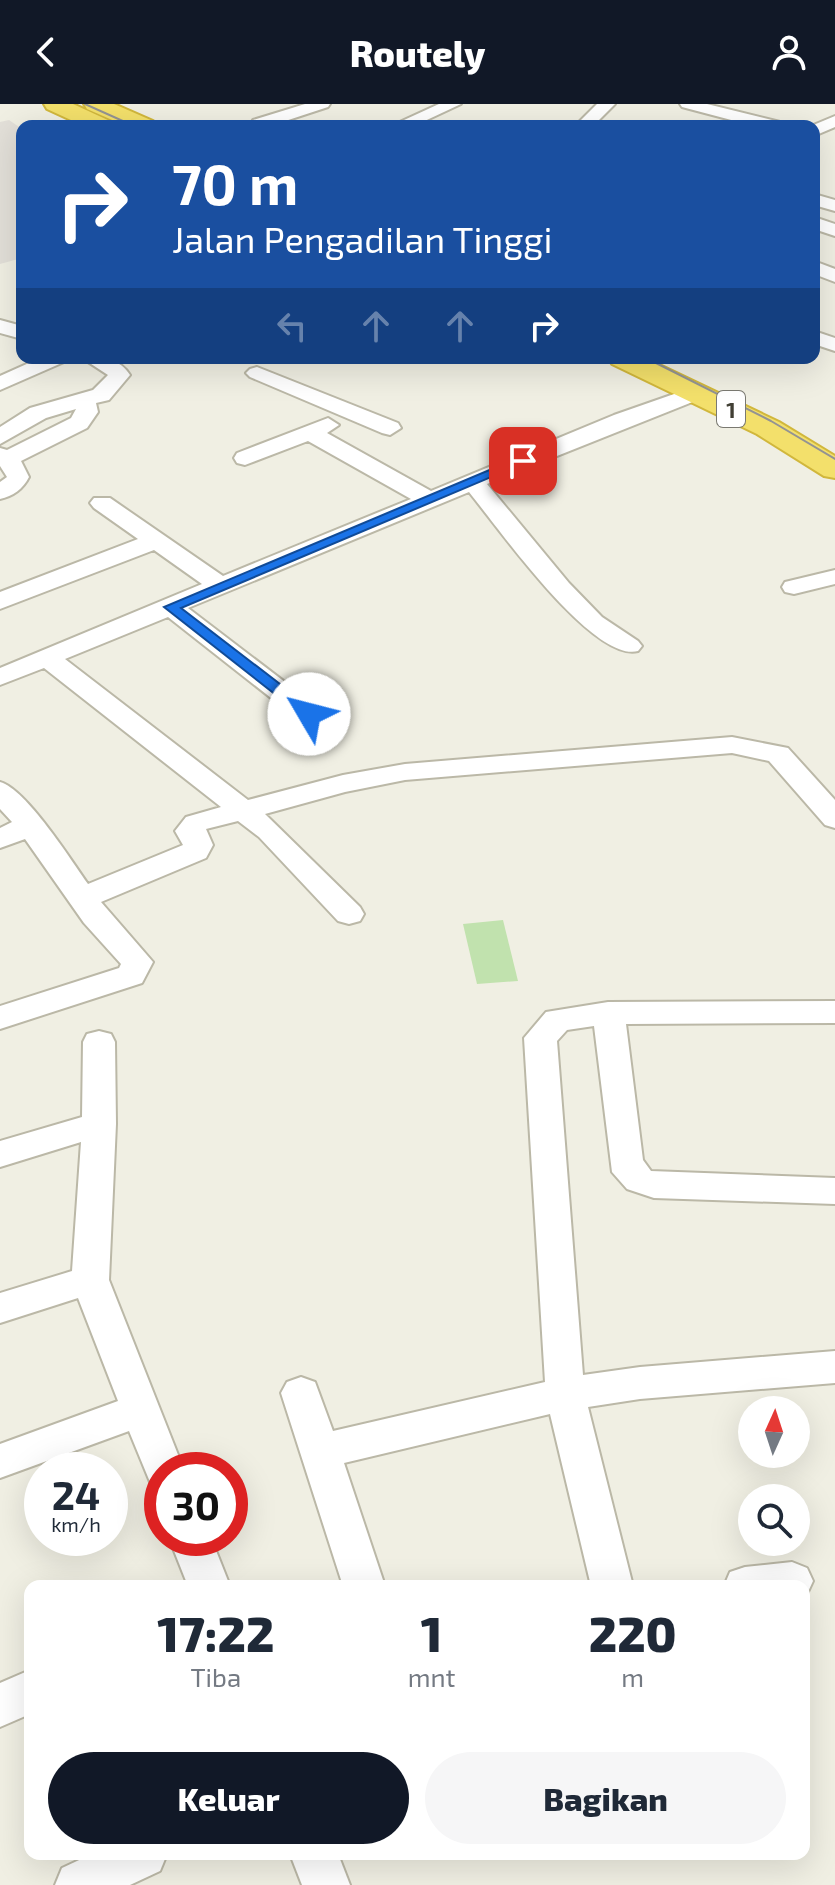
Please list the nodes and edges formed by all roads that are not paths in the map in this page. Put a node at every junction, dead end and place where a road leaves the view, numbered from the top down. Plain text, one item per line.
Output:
1 (55, 104) edge
2 (71, 104) edge
3 (95, 104) edge
4 (113, 104) edge
5 (322, 104) edge
6 (453, 104) edge
7 (688, 104) edge
8 (258, 116) edge
9 (281, 117) junction
10 (89, 120) edge
11 (101, 120) edge
12 (133, 120) edge
13 (147, 120) edge
14 (289, 120) edge
15 (414, 120) edge
16 (751, 120) edge
17 (44, 364) edge
18 (104, 364) edge
19 (635, 364) edge
20 (685, 364) edge
21 (257, 373) dead end
22 (0, 384) edge
23 (697, 392) junction
24 (355, 412) junction
25 (390, 428) dead end
26 (310, 433) junction
27 (835, 441) edge
28 (2, 450) edge
29 (245, 458) dead end
30 (835, 469) edge
31 (473, 482) junction
32 (0, 492) edge
33 (431, 500) junction
34 (102, 503) dead end
35 (155, 541) junction
36 (835, 577) edge
37 (221, 586) junction
38 (794, 587) dead end
39 (0, 601) edge
40 (171, 607) junction
41 (629, 646) dead end
42 (47, 658) junction
43 (0, 677) edge
44 (309, 714) dead end
45 (0, 791) edge
46 (239, 810) junction
47 (835, 819) edge
48 (30, 825) junction
49 (0, 839) edge
50 (82, 898) junction
51 (349, 914) dead end
52 (835, 1012) edge
53 (608, 1013) junction
54 (0, 1018) edge
55 (99, 1042) dead end
56 (99, 1124) junction
57 (0, 1154) edge
58 (835, 1191) edge
59 (90, 1280) junction
60 (0, 1308) edge
61 (835, 1367) edge
62 (301, 1393) dead end
63 (565, 1394) junction
64 (140, 1410) junction
65 (321, 1451) junction
66 (157, 1452) edge
67 (0, 1461) edge
68 (197, 1556) edge
69 (207, 1580) edge
70 (362, 1580) edge
71 (611, 1580) edge
72 (24, 1694) edge
73 (0, 1706) edge
74 (131, 1860) edge
75 (316, 1860) edge
76 (79, 1885) edge
77 (326, 1885) edge

1 - 10 highway
2 - 11 highway
3 - 12 highway
4 - 13 highway
5 - 9 street
6 - 15 street
7 - 16 street
8 - 9 street
9 - 14 street
17 - 22 street
18 - 28 street
19 - 23 highway, 1
20 - 27 highway, 1
21 - 24 street
23 - 30 highway, 1
23 - 31 street
24 - 25 street
24 - 26 street
26 - 29 street
26 - 33 street
28 - 32 street
31 - 33 street
31 - 41 street
33 - 37 street
34 - 35 street
35 - 37 street
35 - 39 street
36 - 38 street
37 - 40 street
40 - 42 street
40 - 44 street
42 - 43 street
42 - 46 street
45 - 48 street
46 - 47 street
46 - 50 street
46 - 51 street
48 - 49 street
48 - 50 street
50 - 54 street
52 - 53 street
53 - 58 street
53 - 63 street
55 - 56 street
56 - 57 street
56 - 59 street
59 - 60 street
59 - 64 street
61 - 63 street
62 - 65 street
63 - 65 street
63 - 71 street
64 - 66 street
64 - 67 street
65 - 70 street
68 - 69 street
72 - 73 street
74 - 76 street
75 - 77 street

